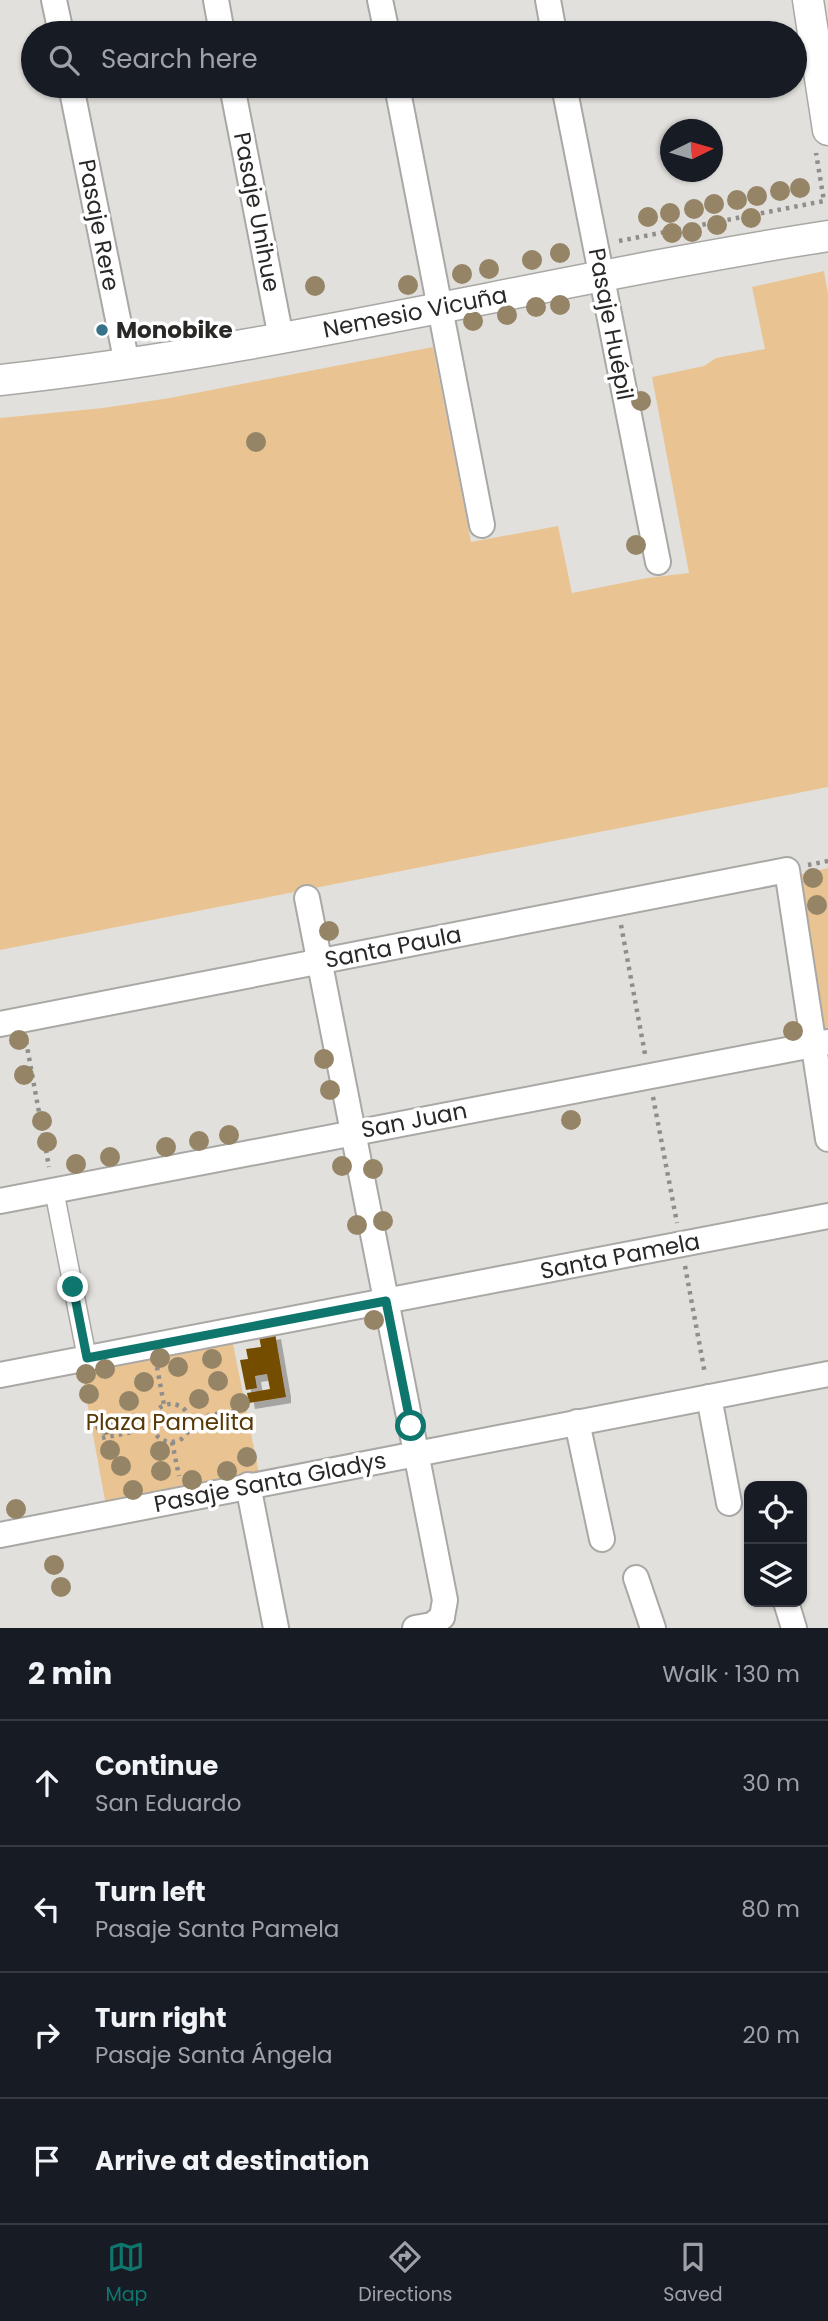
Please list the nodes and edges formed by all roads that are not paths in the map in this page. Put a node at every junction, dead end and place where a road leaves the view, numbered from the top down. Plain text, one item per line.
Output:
1 (54, 0) edge
2 (216, 0) edge
3 (380, 0) edge
4 (548, 0) edge
5 (808, 0) edge
6 (58, 21) edge
7 (220, 21) edge
8 (384, 21) edge
9 (552, 21) edge
10 (73, 98) edge
11 (234, 98) edge
12 (399, 98) edge
13 (566, 98) edge
14 (822, 139) edge
15 (828, 236) edge
16 (602, 276) junction
17 (440, 308) junction
18 (281, 338) junction
19 (127, 365) junction
20 (0, 380) edge
21 (482, 526) dead end
22 (658, 562) dead end
23 (307, 898) dead end
24 (320, 962) junction
25 (11, 1022) edge
26 (821, 1043) edge
27 (353, 1132) junction
28 (828, 1139) edge
29 (54, 1190) junction
30 (0, 1201) edge
31 (828, 1216) edge
32 (386, 1301) junction
33 (87, 1358) junction
34 (828, 1374) edge
35 (0, 1375) edge
36 (709, 1397) junction
37 (578, 1422) junction
38 (416, 1453) junction
39 (248, 1485) junction
40 (729, 1503) dead end
41 (0, 1535) edge
42 (602, 1539) dead end
43 (636, 1578) dead end
44 (788, 1607) edge
45 (446, 1622) edge
46 (276, 1628) edge
47 (415, 1628) edge
48 (653, 1628) edge
49 (794, 1628) edge

1 - 6 street
2 - 7 street
3 - 8 street
4 - 9 street
5 - 14 street
10 - 19 street, Pasaje Rere
11 - 18 street, Pasaje Unihue
12 - 17 street
13 - 16 street, Pasaje Huépil
15 - 16 street, Nemesio Vicuña
16 - 17 street, Nemesio Vicuña
16 - 22 street, Pasaje Huépil
17 - 18 street, Nemesio Vicuña
17 - 21 street
18 - 19 street, Nemesio Vicuña
19 - 20 street, Nemesio Vicuña
23 - 24 street
24 - 25 street, Santa Paula
24 - 26 street, Santa Paula
24 - 27 street
26 - 27 street, San Juan
26 - 28 street
27 - 29 street, San Juan
27 - 32 street
29 - 30 street, San Juan
29 - 33 street
31 - 32 street, Santa Pamela
32 - 33 street, Santa Pamela
32 - 38 street
33 - 35 street, Santa Pamela
34 - 36 street, Pasaje Santa Gladys
36 - 37 street, Pasaje Santa Gladys
36 - 40 street
37 - 38 street, Pasaje Santa Gladys
37 - 42 street
38 - 39 street, Pasaje Santa Gladys
38 - 45 street
39 - 41 street, Pasaje Santa Gladys
39 - 46 street
43 - 48 street
44 - 49 street
45 - 47 street

